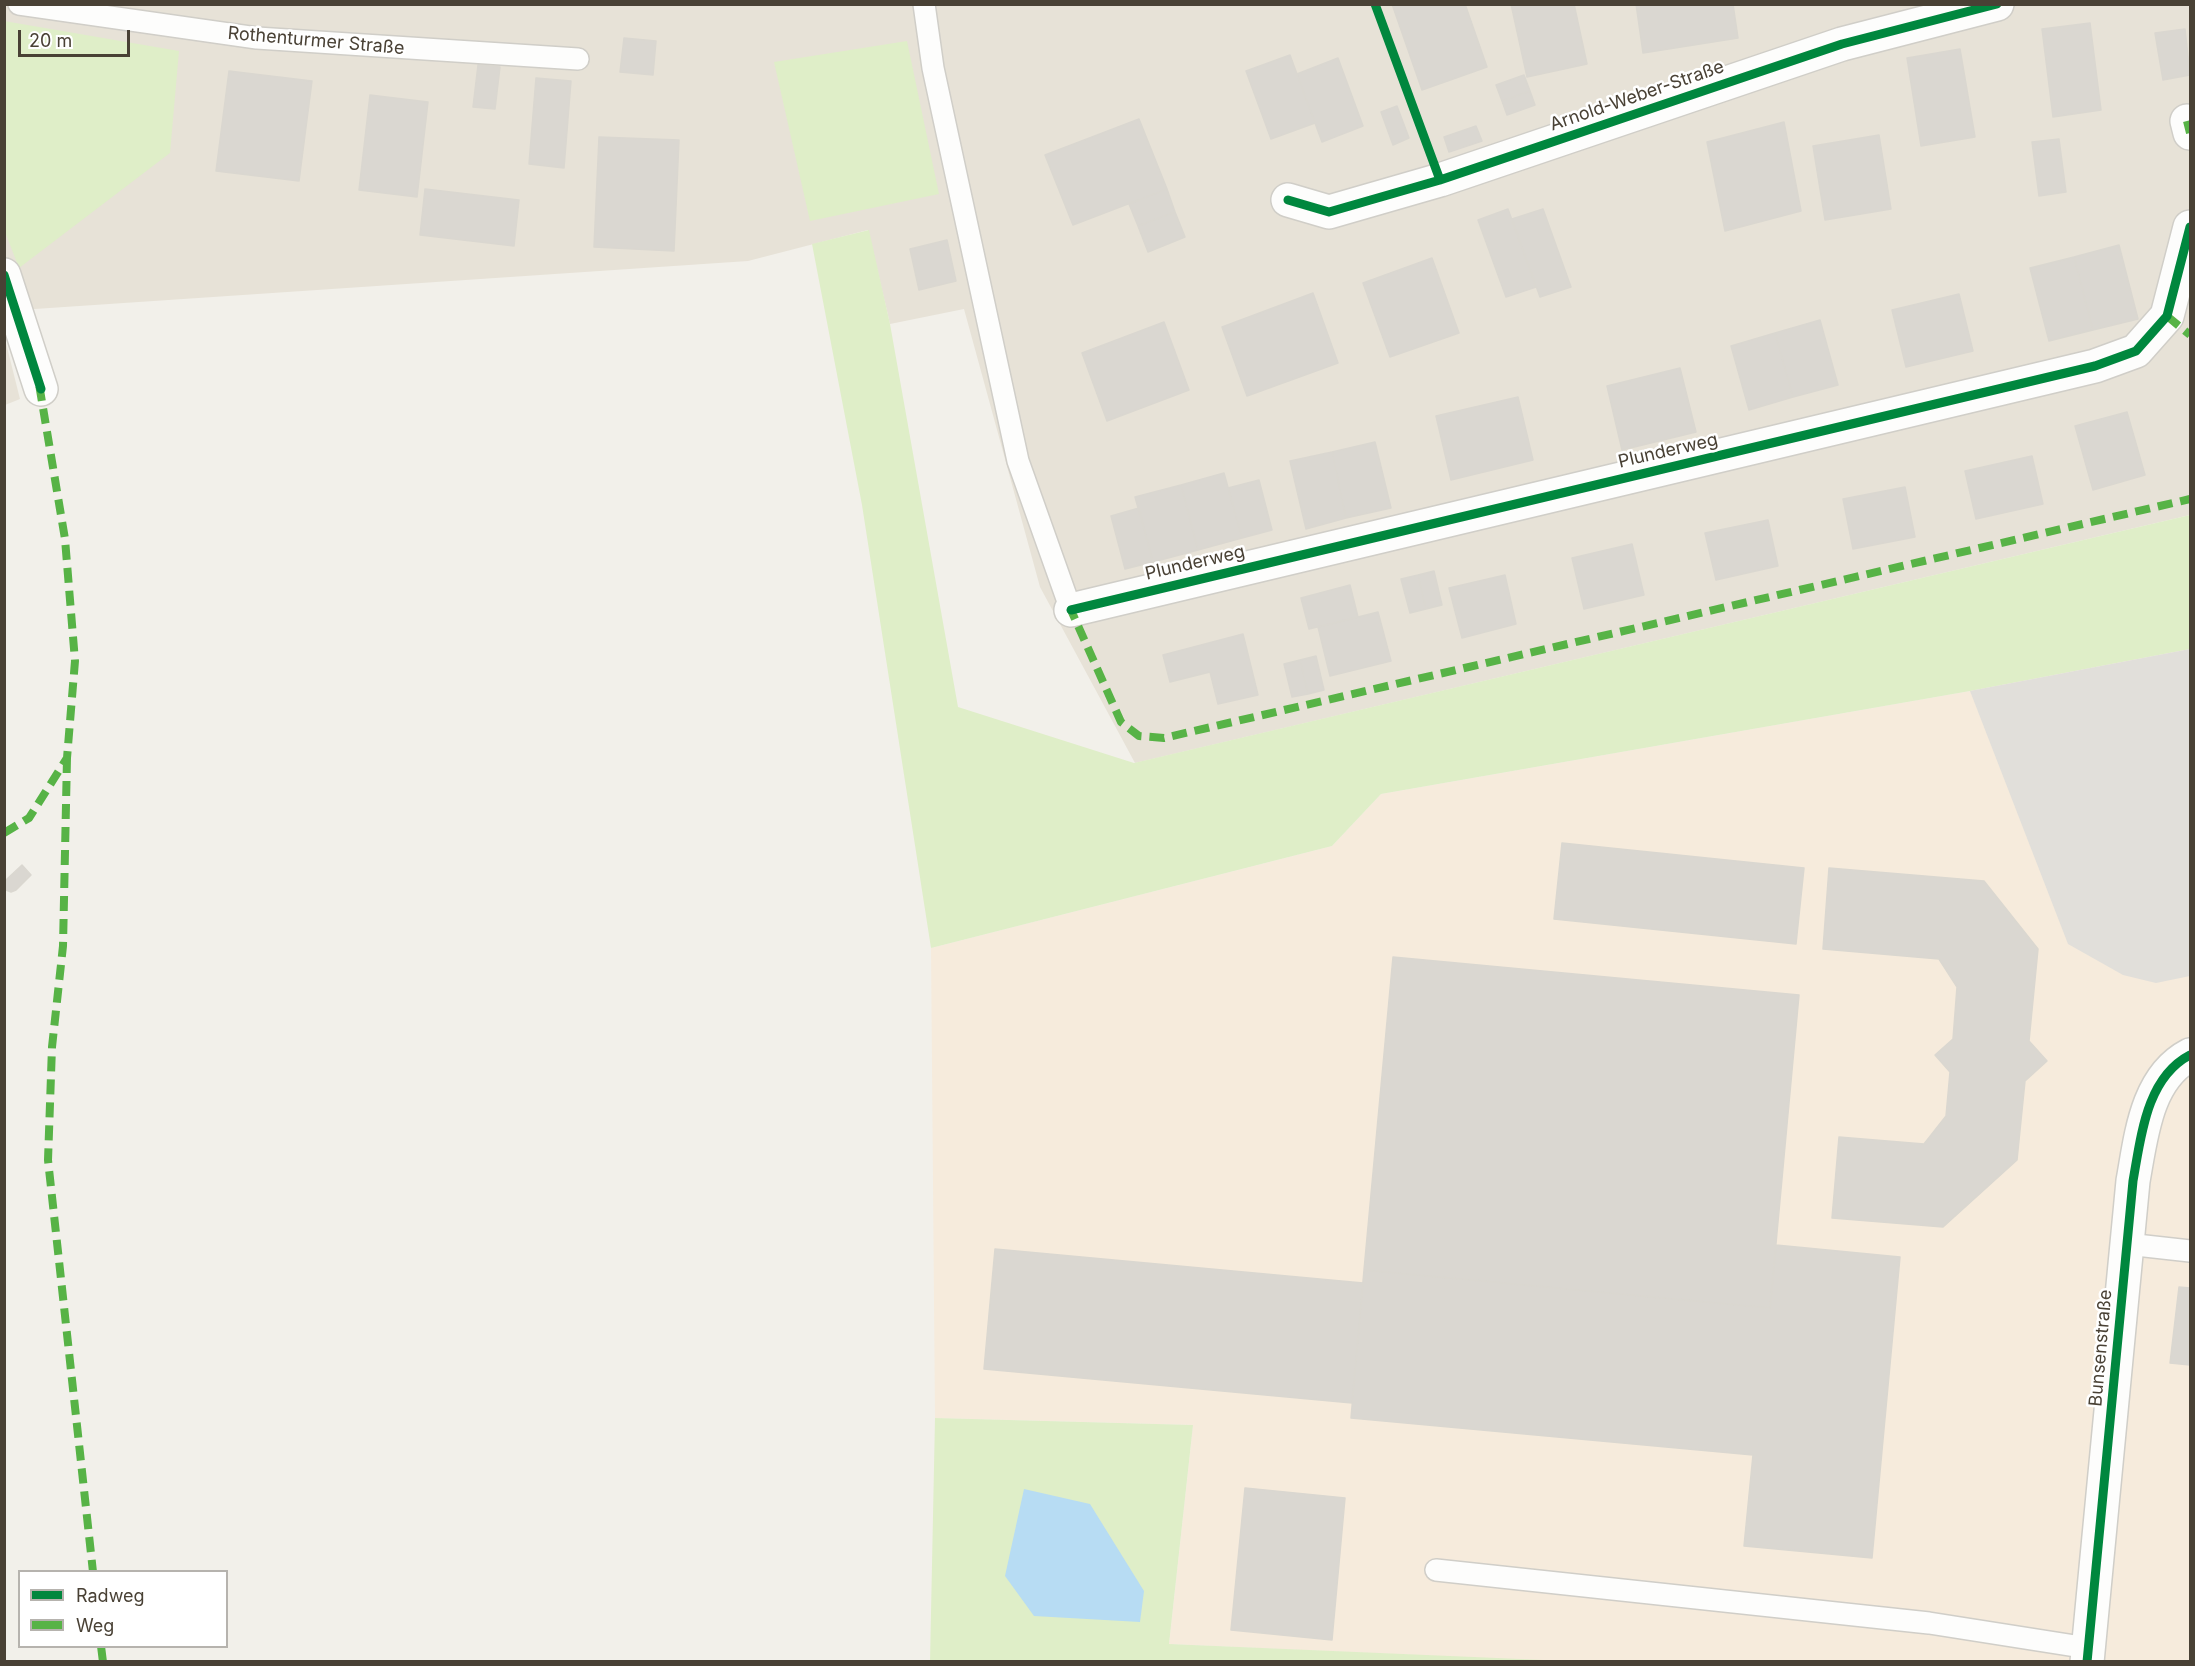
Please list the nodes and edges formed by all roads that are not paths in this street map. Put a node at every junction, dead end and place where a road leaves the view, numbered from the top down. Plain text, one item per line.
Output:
1 (19, 4) edge
2 (924, 4) edge
3 (1997, 4) edge
4 (578, 59) dead end
5 (1288, 200) dead end
6 (2190, 227) edge
7 (4, 275) edge
8 (41, 389) dead end
9 (1071, 610) joint
10 (2190, 1055) edge
11 (2127, 1244) junction
12 (2190, 1251) edge
13 (1436, 1570) dead end
14 (2088, 1655) edge

1 - 4 lane, Rothenturmer Straße
2 - 9 lane
3 - 5 street, Arnold-Weber-Straße
6 - 9 street, Plunderweg
7 - 8 street
10 - 11 street, Bunsenstraße
11 - 12 lane
11 - 14 street, Bunsenstraße
13 - 14 lane

